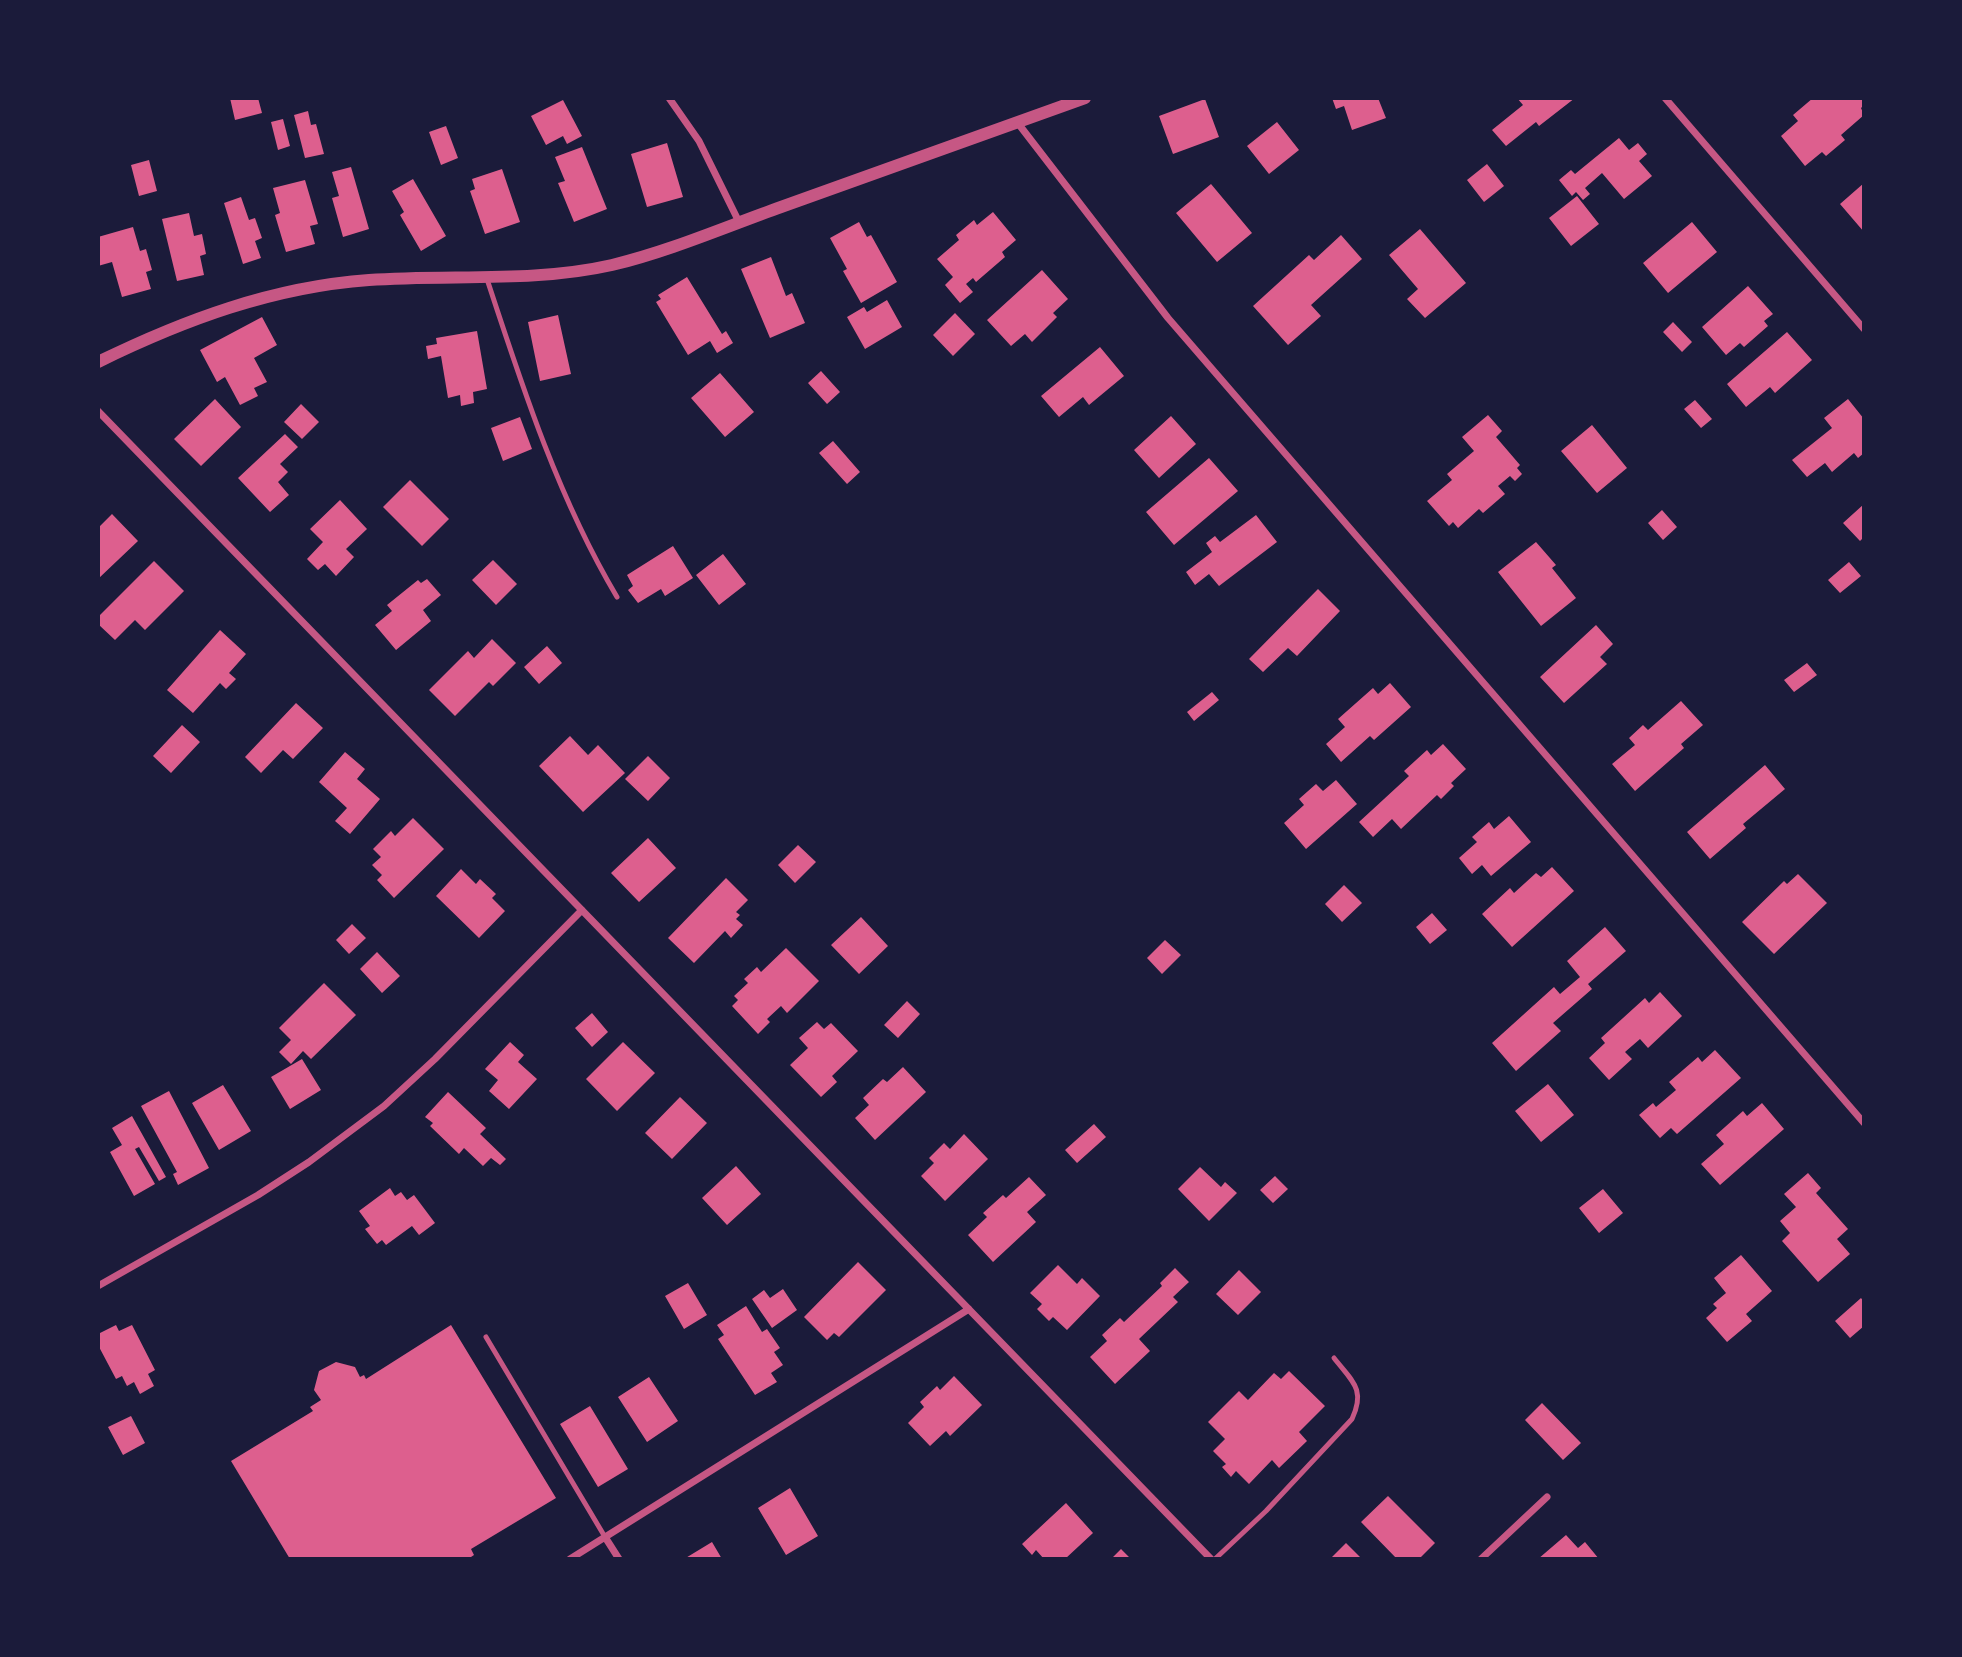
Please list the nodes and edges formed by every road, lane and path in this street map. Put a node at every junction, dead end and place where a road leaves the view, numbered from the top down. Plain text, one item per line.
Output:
1 (670, 98) edge
2 (1085, 98) edge
3 (1665, 98) edge
4 (1017, 122) junction
5 (739, 222) junction
6 (486, 276) junction
7 (1864, 329) edge
8 (98, 362) edge
9 (98, 411) edge
10 (617, 597) dead end
11 (582, 910) junction
12 (1864, 1123) edge
13 (98, 1286) edge
14 (969, 1309) junction
15 (486, 1337) dead end
16 (1334, 1358) dead end
17 (1547, 1497) dead end
18 (605, 1537) junction
19 (570, 1559) edge
20 (618, 1559) edge
21 (1213, 1559) edge
22 (1481, 1559) edge

1 - 5 street
2 - 4 street
3 - 7 street
4 - 5 street
4 - 12 street
5 - 6 street
6 - 8 street
6 - 10 lane
9 - 11 street
11 - 13 street
11 - 14 street
14 - 18 street
14 - 21 street
15 - 18 lane
16 - 21 lane
17 - 22 street
18 - 19 street
18 - 20 street

